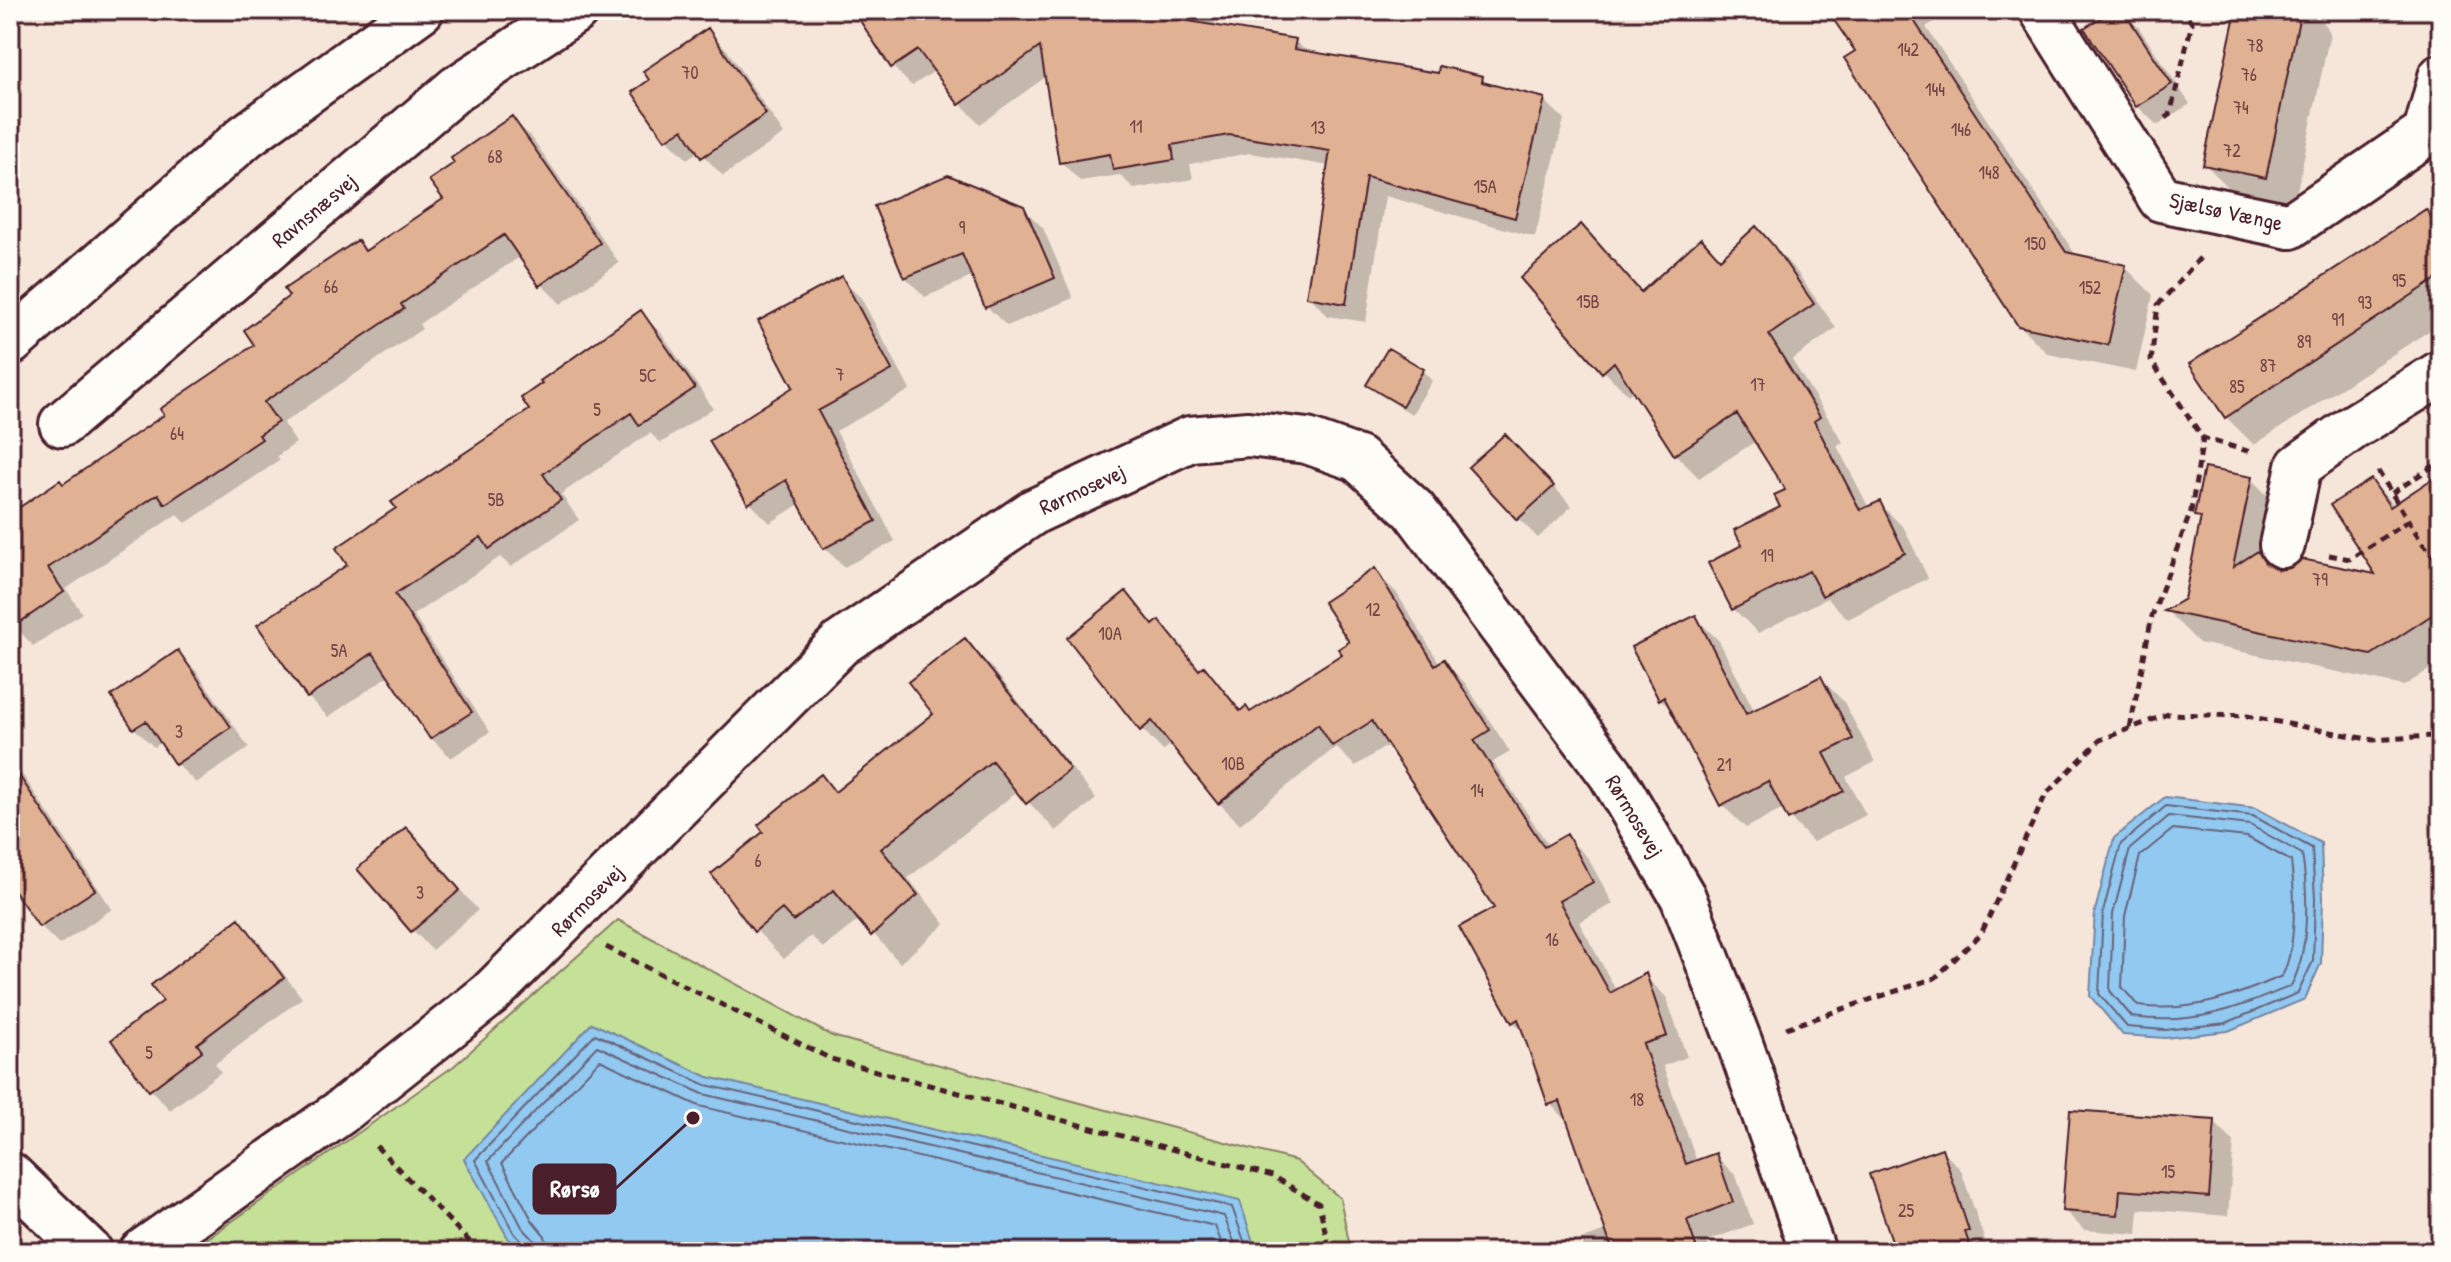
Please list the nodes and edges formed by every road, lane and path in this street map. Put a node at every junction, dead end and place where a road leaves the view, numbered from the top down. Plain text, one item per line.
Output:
1 (421, 10) edge
2 (576, 10) edge
3 (2042, 10) edge
4 (2183, 10) edge
5 (2441, 77) edge
6 (2131, 152) junction
7 (2238, 215) junction
8 (10, 343) edge
9 (2441, 373) edge
10 (62, 424) dead end
11 (2352, 428) junction
12 (2203, 438) junction
13 (2441, 461) edge
14 (2299, 466) junction
15 (2392, 493) junction
16 (2408, 521) junction
17 (2282, 545) joint
18 (2441, 566) edge
19 (2130, 728) junction
20 (2441, 731) edge
21 (562, 925) junction
22 (1740, 1044) junction
23 (341, 1112) junction
24 (10, 1175) edge
25 (90, 1252) edge
26 (142, 1252) edge
27 (480, 1252) edge
28 (1330, 1252) edge
29 (1813, 1252) edge

1 - 8 street
2 - 10 street, Ravnsnæsvej
3 - 6 street, Sjælsø Vænge
4 - 6 path
5 - 7 street, Sjælsø Vænge
6 - 7 street, Sjælsø Vænge
7 - 12 path
9 - 11 street
11 - 14 street
11 - 15 path
12 - 14 path
12 - 19 path
13 - 15 path
14 - 17 street
15 - 16 path
16 - 17 path
16 - 18 path
19 - 20 path
19 - 22 path
21 - 22 street, Rørmosevej
21 - 23 street, Rørmosevej
21 - 28 path
22 - 29 street, Rørmosevej
23 - 26 street, Rørmosevej
23 - 27 path
24 - 25 street

